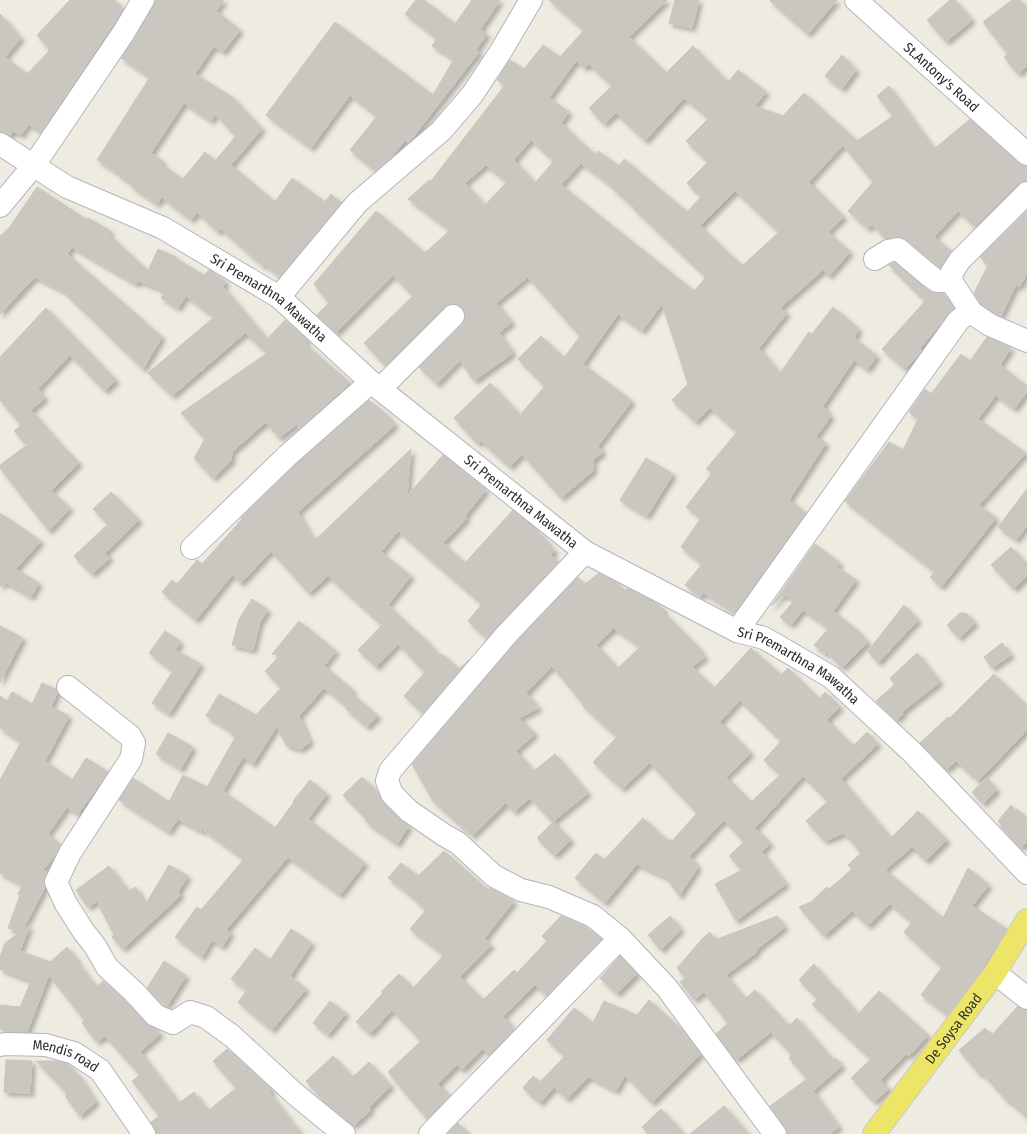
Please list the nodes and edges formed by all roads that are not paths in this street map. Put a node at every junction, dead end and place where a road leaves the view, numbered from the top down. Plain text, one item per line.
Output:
1 (143, 0) edge
2 (531, 0) edge
3 (856, 0) edge
4 (0, 144) edge
5 (1027, 154) edge
6 (34, 166) junction
7 (1027, 193) edge
8 (0, 206) edge
9 (875, 259) dead end
10 (951, 281) junction
11 (278, 297) junction
12 (972, 313) junction
13 (453, 316) dead end
14 (1027, 341) edge
15 (375, 385) junction
16 (192, 548) dead end
17 (585, 552) junction
18 (737, 631) junction
19 (68, 687) dead end
20 (1027, 873) edge
21 (1027, 920) edge
22 (620, 938) junction
23 (995, 973) junction
24 (1027, 998) edge
25 (0, 1045) edge
26 (144, 1134) edge
27 (344, 1134) edge
28 (430, 1134) edge
29 (775, 1134) edge
30 (874, 1134) edge

1 - 6 street
2 - 11 street
3 - 5 street, St.Antony's Road
4 - 6 street, Sri Premarthna Mawatha
6 - 8 street
6 - 11 street, Sri Premarthna Mawatha
7 - 10 street
9 - 10 street
10 - 12 street
11 - 15 street, Sri Premarthna Mawatha
12 - 14 street
12 - 18 street
13 - 15 street
15 - 16 street
15 - 17 street, Sri Premarthna Mawatha
17 - 18 street, Sri Premarthna Mawatha
17 - 22 street
18 - 20 street, Sri Premarthna Mawatha
19 - 27 street
21 - 23 main road, De Soysa Road
22 - 28 street
22 - 29 street
23 - 24 street
23 - 30 main road, De Soysa Road
25 - 26 street, Mendis road

